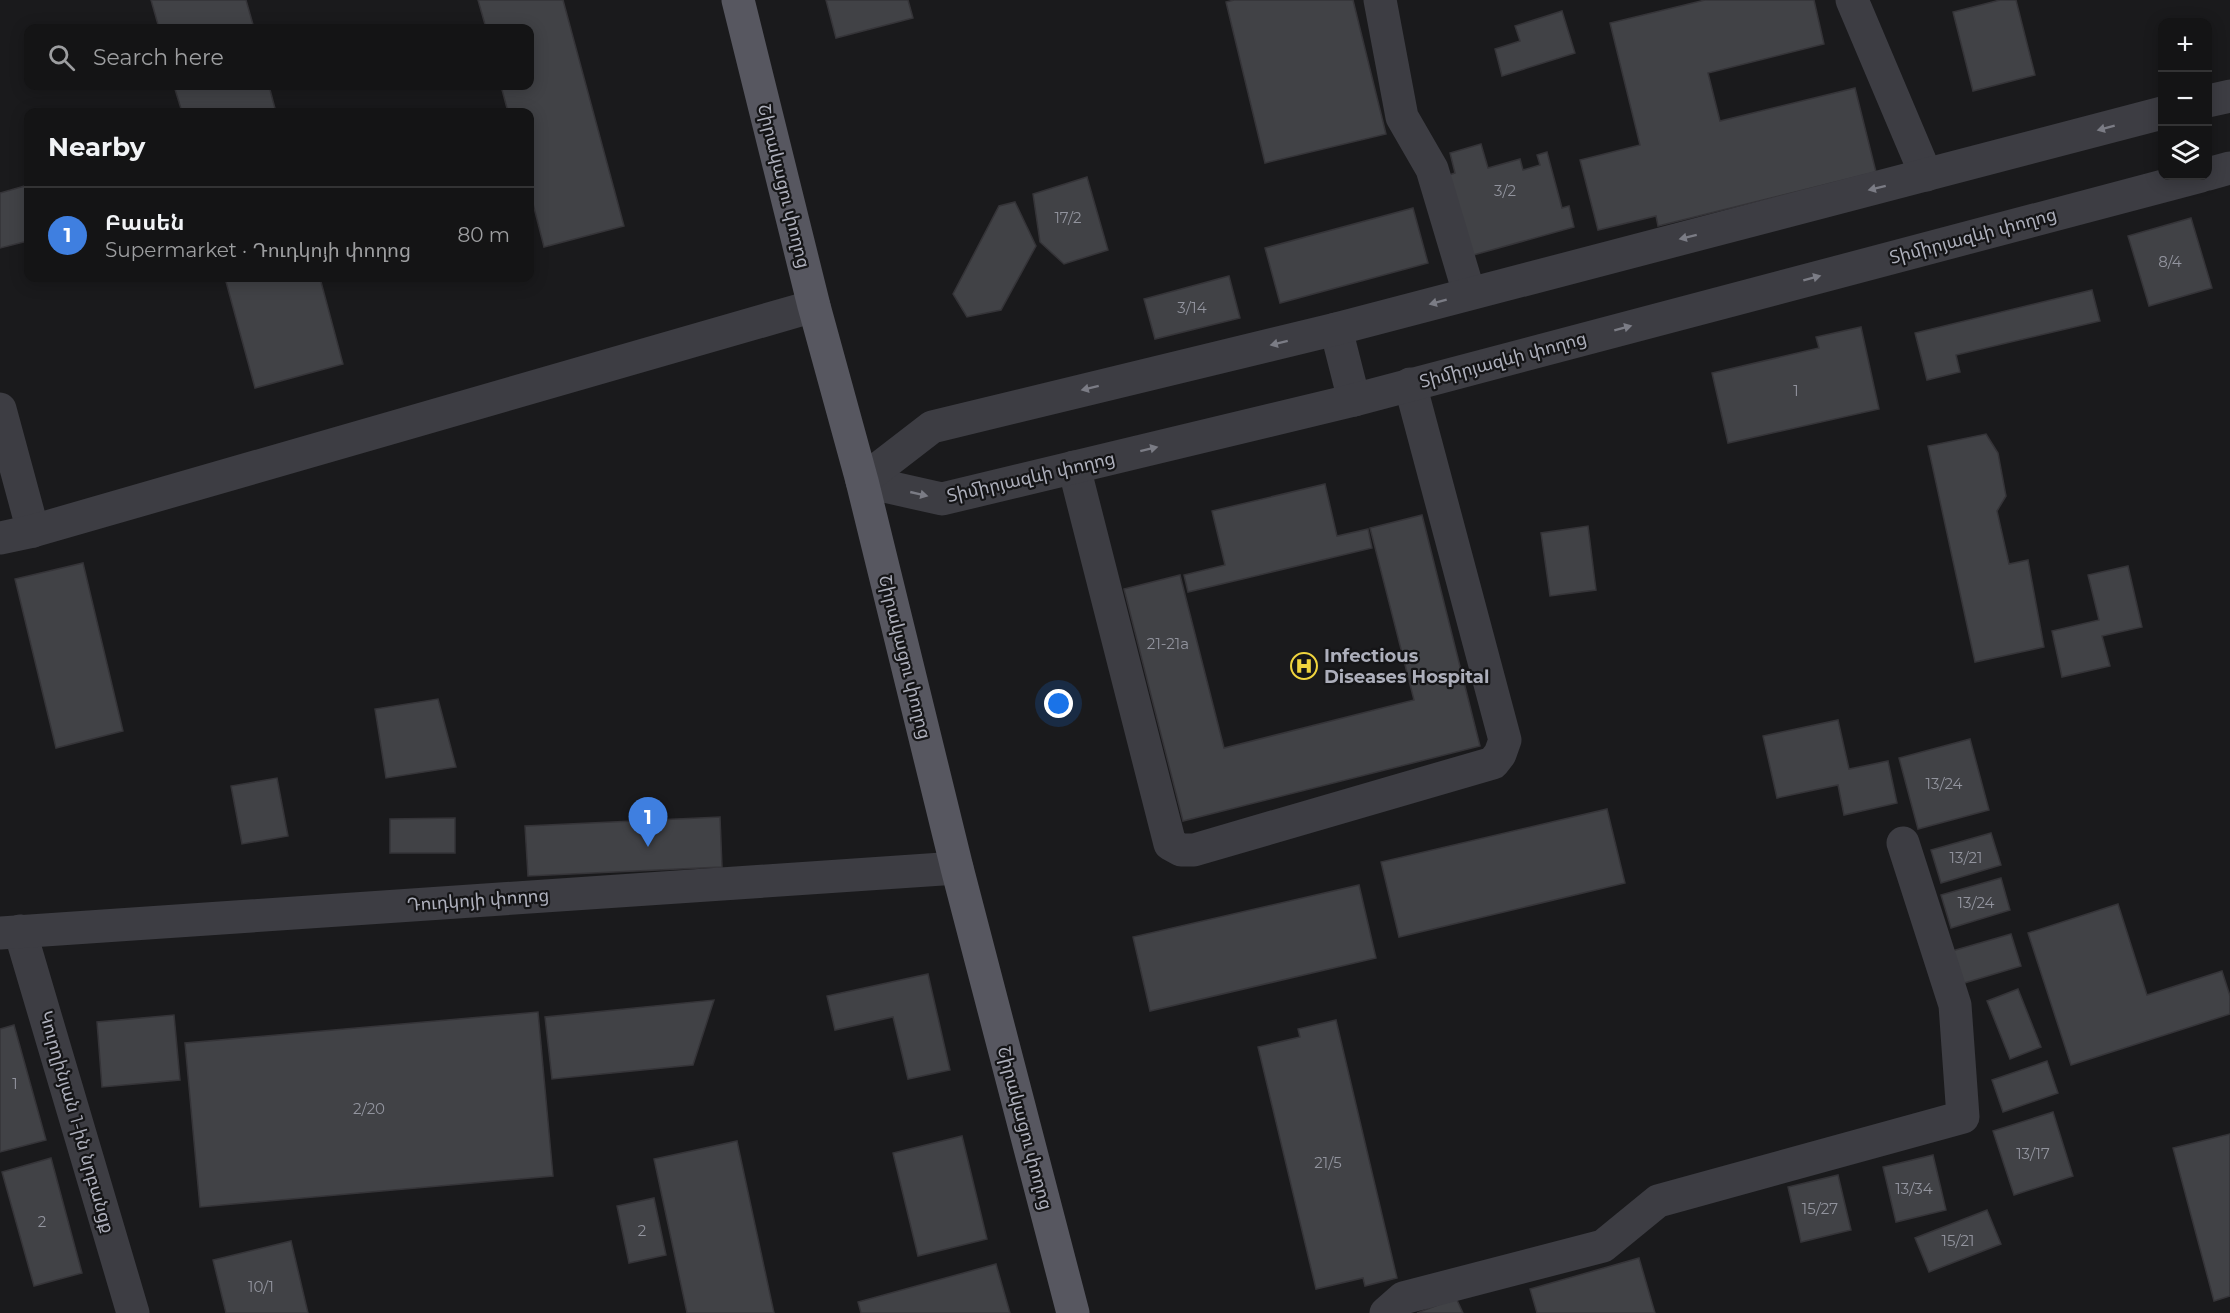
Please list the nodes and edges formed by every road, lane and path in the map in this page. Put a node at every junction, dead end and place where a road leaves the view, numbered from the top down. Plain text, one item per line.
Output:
1 (738, 0) edge
2 (1380, 0) edge
3 (1852, 0) edge
4 (2230, 96) edge
5 (2212, 100) edge
6 (2158, 114) edge
7 (2230, 168) edge
8 (2212, 173) edge
9 (1926, 175) junction
10 (2186, 180) edge
11 (1469, 293) junction
12 (814, 306) junction
13 (1336, 329) junction
14 (1410, 384) junction
15 (1354, 400) junction
16 (0, 409) edge
17 (1074, 467) junction
18 (862, 481) junction
19 (33, 531) junction
20 (0, 538) edge
21 (1903, 843) dead end
22 (957, 868) junction
23 (10, 932) edge
24 (133, 1313) edge
25 (1073, 1313) edge
26 (1386, 1313) edge

1 - 12 main road, Շիրակացու փողոց
2 - 11 street
3 - 9 street
4 - 5 street
6 -> 9 street
7 - 8 street
9 -> 11 street
14 -> 10 street, Տիմիրյազևի փողոց
11 -> 13 street
12 - 18 main road, Շիրակացու փողոց
12 - 19 street
13 - 15 street
13 -> 18 street
14 - 15 street, Տիմիրյազևի փողոց
14 - 17 street
17 -> 15 street, Տիմիրյազևի փողոց
16 - 19 street
18 -> 17 street, Տիմիրյազևի փողոց
18 - 22 main road, Շիրակացու փողոց
19 - 20 street
21 - 26 street
22 - 23 street, Դուդկոյի փողոց
22 - 25 main road, Շիրակացու փողոց
23 - 24 street, Կուրղինյան 1-ին նրբանցք

